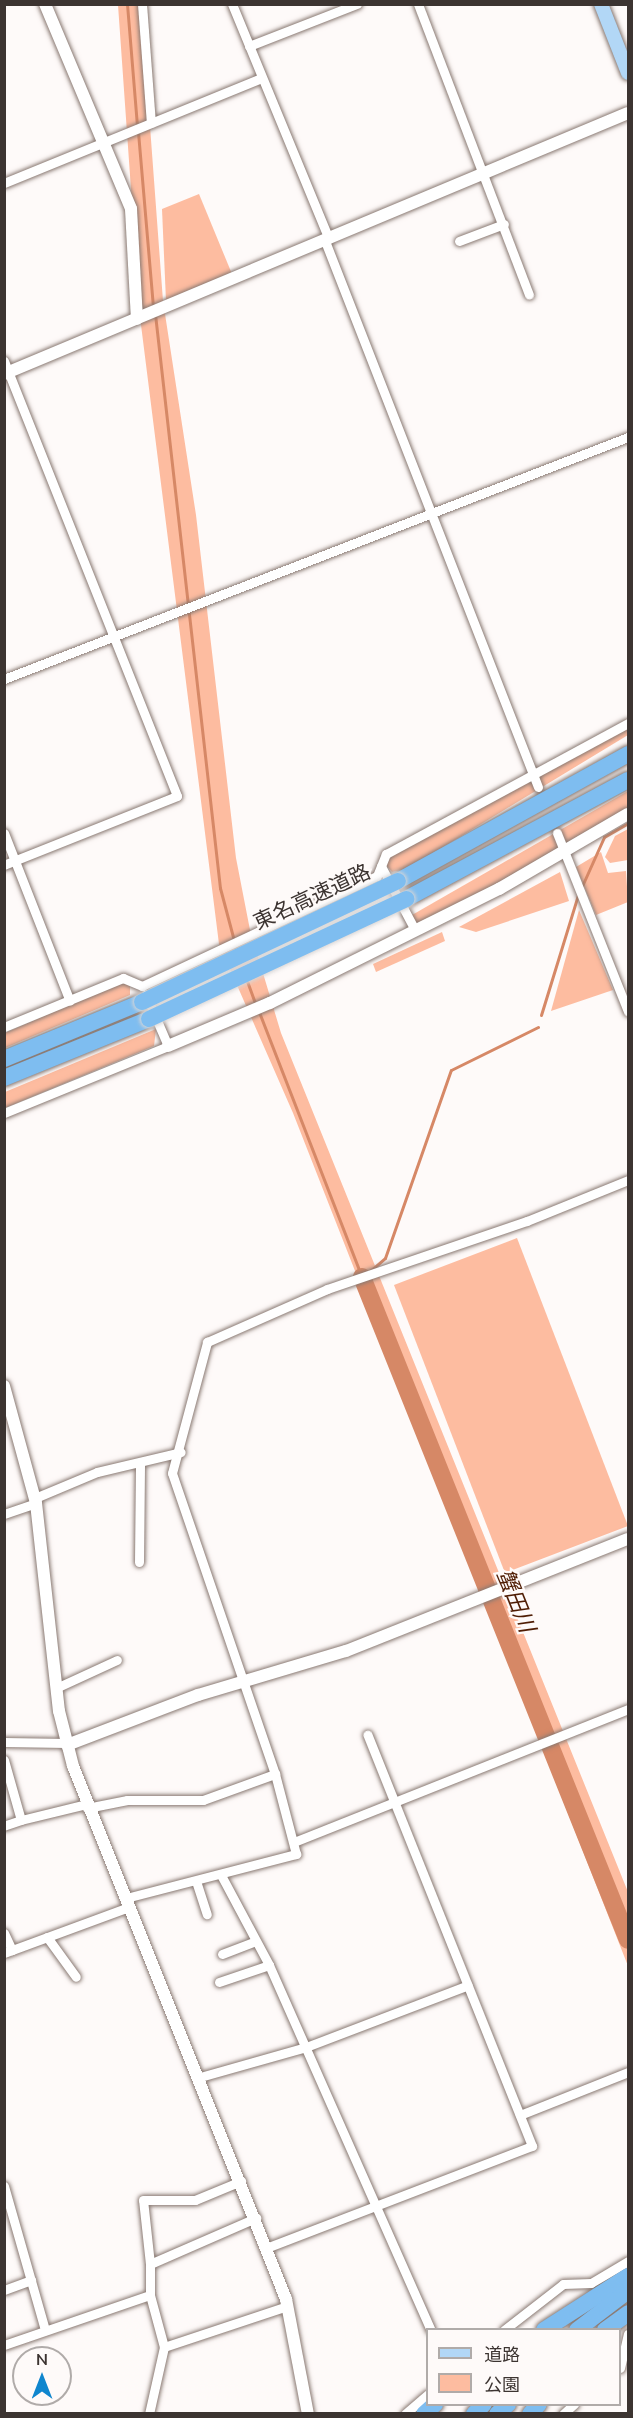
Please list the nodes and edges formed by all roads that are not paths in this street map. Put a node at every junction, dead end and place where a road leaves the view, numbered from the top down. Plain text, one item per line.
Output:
1 (45, 4) edge
2 (142, 4) edge
3 (232, 4) edge
4 (357, 4) edge
5 (418, 4) edge
6 (601, 4) edge
7 (249, 46) junction
8 (628, 73) edge
9 (261, 78) junction
10 (628, 113) edge
11 (151, 123) junction
12 (103, 143) junction
13 (487, 174) junction
14 (4, 183) edge
15 (504, 224) junction
16 (327, 240) junction
17 (459, 241) dead end
18 (529, 294) dead end
19 (137, 319) junction
20 (6, 369) edge
21 (628, 437) edge
22 (430, 513) junction
23 (112, 637) junction
24 (4, 679) edge
25 (628, 723) edge
26 (628, 754) edge
27 (534, 777) junction
28 (628, 780) edge
29 (538, 787) dead end
30 (628, 814) edge
31 (4, 833) edge
32 (557, 833) dead end
33 (564, 851) junction
34 (15, 860) junction
35 (4, 865) edge
36 (381, 866) junction
37 (415, 930) junction
38 (142, 994) junction
39 (70, 1001) junction
40 (628, 1011) edge
41 (4, 1027) edge
42 (168, 1046) junction
43 (4, 1059) edge
44 (4, 1078) edge
45 (4, 1113) edge
46 (628, 1179) edge
47 (4, 1386) edge
48 (181, 1452) junction
49 (140, 1464) junction
50 (35, 1501) junction
51 (4, 1514) edge
52 (628, 1539) edge
53 (139, 1562) dead end
54 (117, 1660) dead end
55 (244, 1683) junction
56 (56, 1688) junction
57 (628, 1709) edge
58 (368, 1735) dead end
59 (6, 1738) edge
60 (67, 1744) junction
61 (4, 1760) edge
62 (275, 1774) junction
63 (393, 1802) junction
64 (86, 1806) junction
65 (21, 1820) junction
66 (4, 1826) edge
67 (294, 1842) junction
68 (221, 1875) junction
69 (196, 1881) junction
70 (128, 1902) junction
71 (207, 1914) dead end
72 (4, 1933) edge
73 (47, 1937) junction
74 (256, 1941) junction
75 (8, 1951) edge
76 (222, 1954) dead end
77 (269, 1965) junction
78 (76, 1977) dead end
79 (219, 1982) dead end
80 (468, 1985) junction
81 (306, 2047) junction
82 (628, 2072) edge
83 (200, 2077) junction
84 (520, 2115) junction
85 (241, 2181) junction
86 (4, 2186) edge
87 (377, 2204) junction
88 (256, 2218) junction
89 (266, 2248) junction
90 (628, 2261) edge
91 (150, 2264) junction
92 (628, 2276) edge
93 (31, 2280) junction
94 (4, 2290) edge
95 (628, 2291) edge
96 (150, 2295) junction
97 (287, 2306) junction
98 (628, 2313) edge
99 (430, 2328) edge
100 (507, 2328) edge
101 (547, 2328) edge
102 (580, 2328) edge
103 (608, 2328) edge
104 (45, 2330) junction
105 (628, 2334) edge
106 (4, 2345) edge
107 (164, 2347) junction
108 (621, 2364) edge
109 (426, 2396) edge
110 (149, 2414) edge
111 (308, 2414) edge
112 (405, 2414) edge

1 - 12 street
2 - 11 street
3 - 7 street
4 - 7 street
5 - 13 street
6 - 8 main road
7 - 9 street
9 - 11 street
9 - 16 street
10 - 13 street
11 - 12 street
12 - 14 street
12 - 19 street
13 - 15 street
13 - 16 street
15 - 17 street
15 - 18 street
16 - 19 street
16 - 22 street
19 - 20 street
20 - 23 street
21 - 22 street
22 - 23 street
22 - 27 street
23 - 24 street
23 - 34 street
25 - 27 street
26 - 38 highway, 東名高速道路, bridge
27 - 29 street
27 - 36 street
28 - 44 highway, 東名高速道路, bridge
30 - 33 street
31 - 34 street
32 - 33 street
33 - 37 street
33 - 40 street
34 - 35 street
34 - 39 street
36 - 37 street
36 - 38 street
37 - 42 street
38 - 39 street
38 - 42 street
38 - 43 highway, 東名高速道路
39 - 41 street
42 - 45 street
46 - 48 street
47 - 50 street
48 - 49 street
48 - 55 street
49 - 50 street
49 - 53 street
50 - 51 street
50 - 56 street
52 - 55 street
54 - 56 street
55 - 60 street
55 - 62 street
56 - 60 street
57 - 63 street
58 - 63 street
59 - 60 street
60 - 64 street
61 - 65 street
62 - 64 street
62 - 67 street
63 - 67 street
63 - 80 street
64 - 65 street
64 - 70 street
65 - 66 street
67 - 68 street
68 - 69 street
68 - 74 street
69 - 70 street
69 - 71 street
70 - 73 street
70 - 83 street
72 - 75 street
73 - 75 street
73 - 78 street
74 - 76 street
74 - 77 street
77 - 79 street
77 - 81 street
80 - 81 street
80 - 84 street
81 - 83 street
81 - 87 street
82 - 84 street
83 - 85 street
84 - 87 street
85 - 88 street
85 - 91 street
86 - 93 street
87 - 89 street
87 - 99 street
88 - 89 street
88 - 91 street
89 - 97 street
90 - 100 street
91 - 96 street
92 - 101 highway
93 - 94 street
93 - 104 street
95 - 102 highway
96 - 104 street
96 - 107 street
97 - 107 street
97 - 111 street
98 - 103 highway
104 - 106 street
105 - 108 street
107 - 110 street
109 - 112 street

